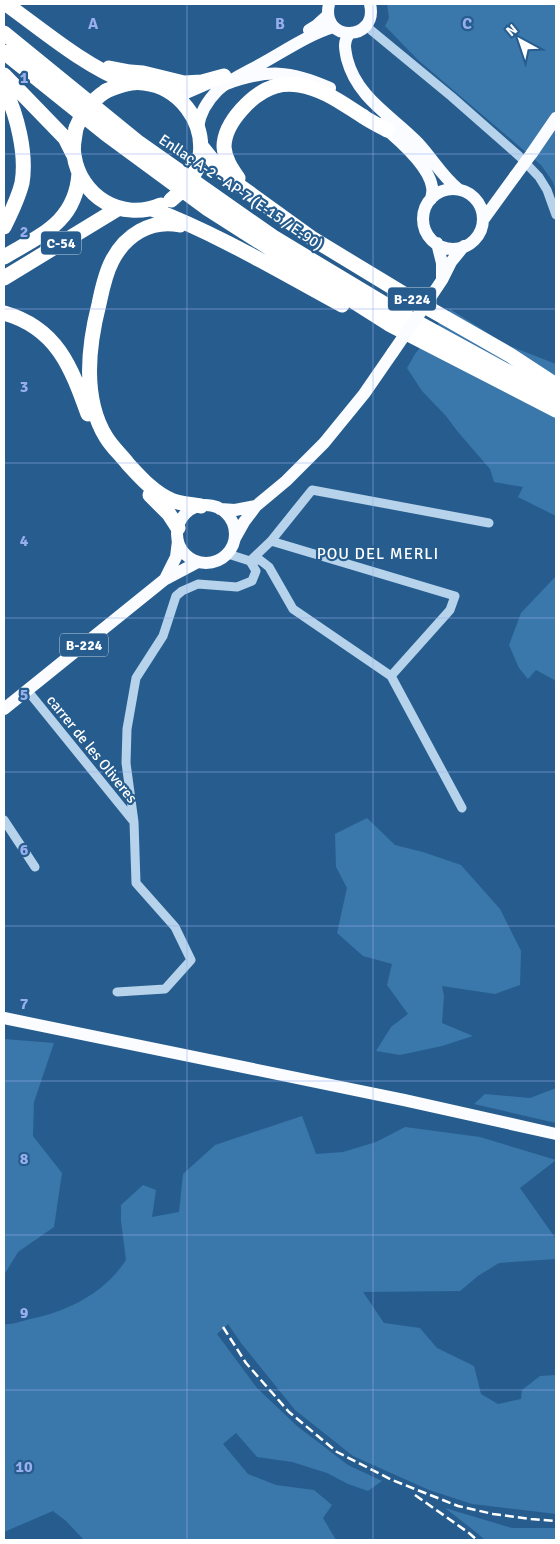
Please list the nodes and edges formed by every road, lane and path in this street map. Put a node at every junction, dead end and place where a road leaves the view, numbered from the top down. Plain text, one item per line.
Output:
1 (6, 4) edge
2 (370, 4) edge
3 (329, 9) edge
4 (366, 26) junction
5 (334, 27) junction
6 (4, 33) edge
7 (349, 34) junction
8 (4, 52) edge
9 (88, 63) junction
10 (4, 75) edge
11 (225, 80) junction
12 (128, 83) junction
13 (4, 88) edge
14 (174, 94) junction
15 (556, 118) edge
16 (198, 128) junction
17 (387, 130) junction
18 (201, 146) junction
19 (74, 154) junction
20 (79, 173) junction
21 (458, 189) junction
22 (505, 191) junction
23 (474, 197) junction
24 (431, 199) junction
25 (119, 208) junction
26 (270, 208) junction
27 (152, 209) junction
28 (556, 215) edge
29 (483, 220) junction
30 (4, 227) edge
31 (212, 235) junction
32 (437, 243) junction
33 (464, 246) junction
34 (4, 257) edge
35 (4, 278) edge
36 (442, 280) junction
37 (4, 313) edge
38 (556, 386) edge
39 (556, 395) edge
40 (556, 410) edge
41 (556, 414) edge
42 (201, 506) junction
43 (256, 506) junction
44 (220, 509) junction
45 (489, 523) dead end
46 (178, 534) junction
47 (235, 538) junction
48 (272, 541) junction
49 (228, 554) junction
50 (250, 561) junction
51 (198, 562) junction
52 (164, 580) junction
53 (391, 676) junction
54 (27, 690) junction
55 (4, 709) edge
56 (462, 808) dead end
57 (4, 820) edge
58 (134, 822) junction
59 (35, 867) dead end
60 (117, 992) dead end
61 (4, 1018) edge
62 (556, 1134) edge

1 - 9 highway
2 - 4 main road
3 - 5 main road
3 - 11 main road
4 - 7 main road
4 - 28 street
5 - 7 main road
5 - 11 main road
6 - 39 highway, Enllaç A-2 - AP-7 (E-15 / E-90)
7 - 21 main road
8 - 40 highway, Enllaç A-2 - AP-7 (E-15 / E-90)
9 - 11 highway
9 - 12 highway
10 - 19 highway
11 - 14 main road
11 - 16 main road
11 - 17 main road
12 - 14 highway, C-54 / C-54
12 - 19 highway, C-54 / C-54, bridge
13 - 30 highway
14 - 16 highway, C-54 / C-54
15 - 22 main road, B-224, bridge
16 - 18 highway, C-54 / C-54
17 - 24 main road, B-224
17 - 26 highway
18 - 26 highway
18 - 27 highway, C-54 / C-54, bridge
19 - 20 highway, C-54 / C-54
20 - 25 highway, C-54 / C-54
20 - 34 highway, C-54 / C-54
21 - 23 main road
21 - 24 main road
22 - 23 main road
22 - 29 main road, B-224
23 - 29 main road
24 - 32 main road, B-224
25 - 27 highway, C-54 / C-54
25 - 35 highway, C-54
26 - 38 highway, B-224
27 - 31 highway
29 - 33 main road, B-224
31 - 41 highway
31 - 42 highway
32 - 33 main road
32 - 36 main road, B-224
33 - 36 main road, B-224
36 - 43 main road, B-224, bridge
37 - 46 highway
42 - 44 main road, B-224
42 - 46 main road, B-224
43 - 44 main road, B-224
43 - 47 main road, B-224
44 - 47 main road
45 - 48 street
46 - 51 main road
46 - 52 main road, B-224
47 - 49 main road, B-224
48 - 50 street
48 - 53 street
49 - 50 street
49 - 51 main road, B-224
50 - 53 street
50 - 58 street
51 - 52 main road, B-224
52 - 54 main road, B-224
53 - 56 street
54 - 55 main road, B-224
54 - 58 street, carrer de les Oliveres
57 - 59 street
58 - 60 street, carrer de les Oliveres
61 - 62 main road

